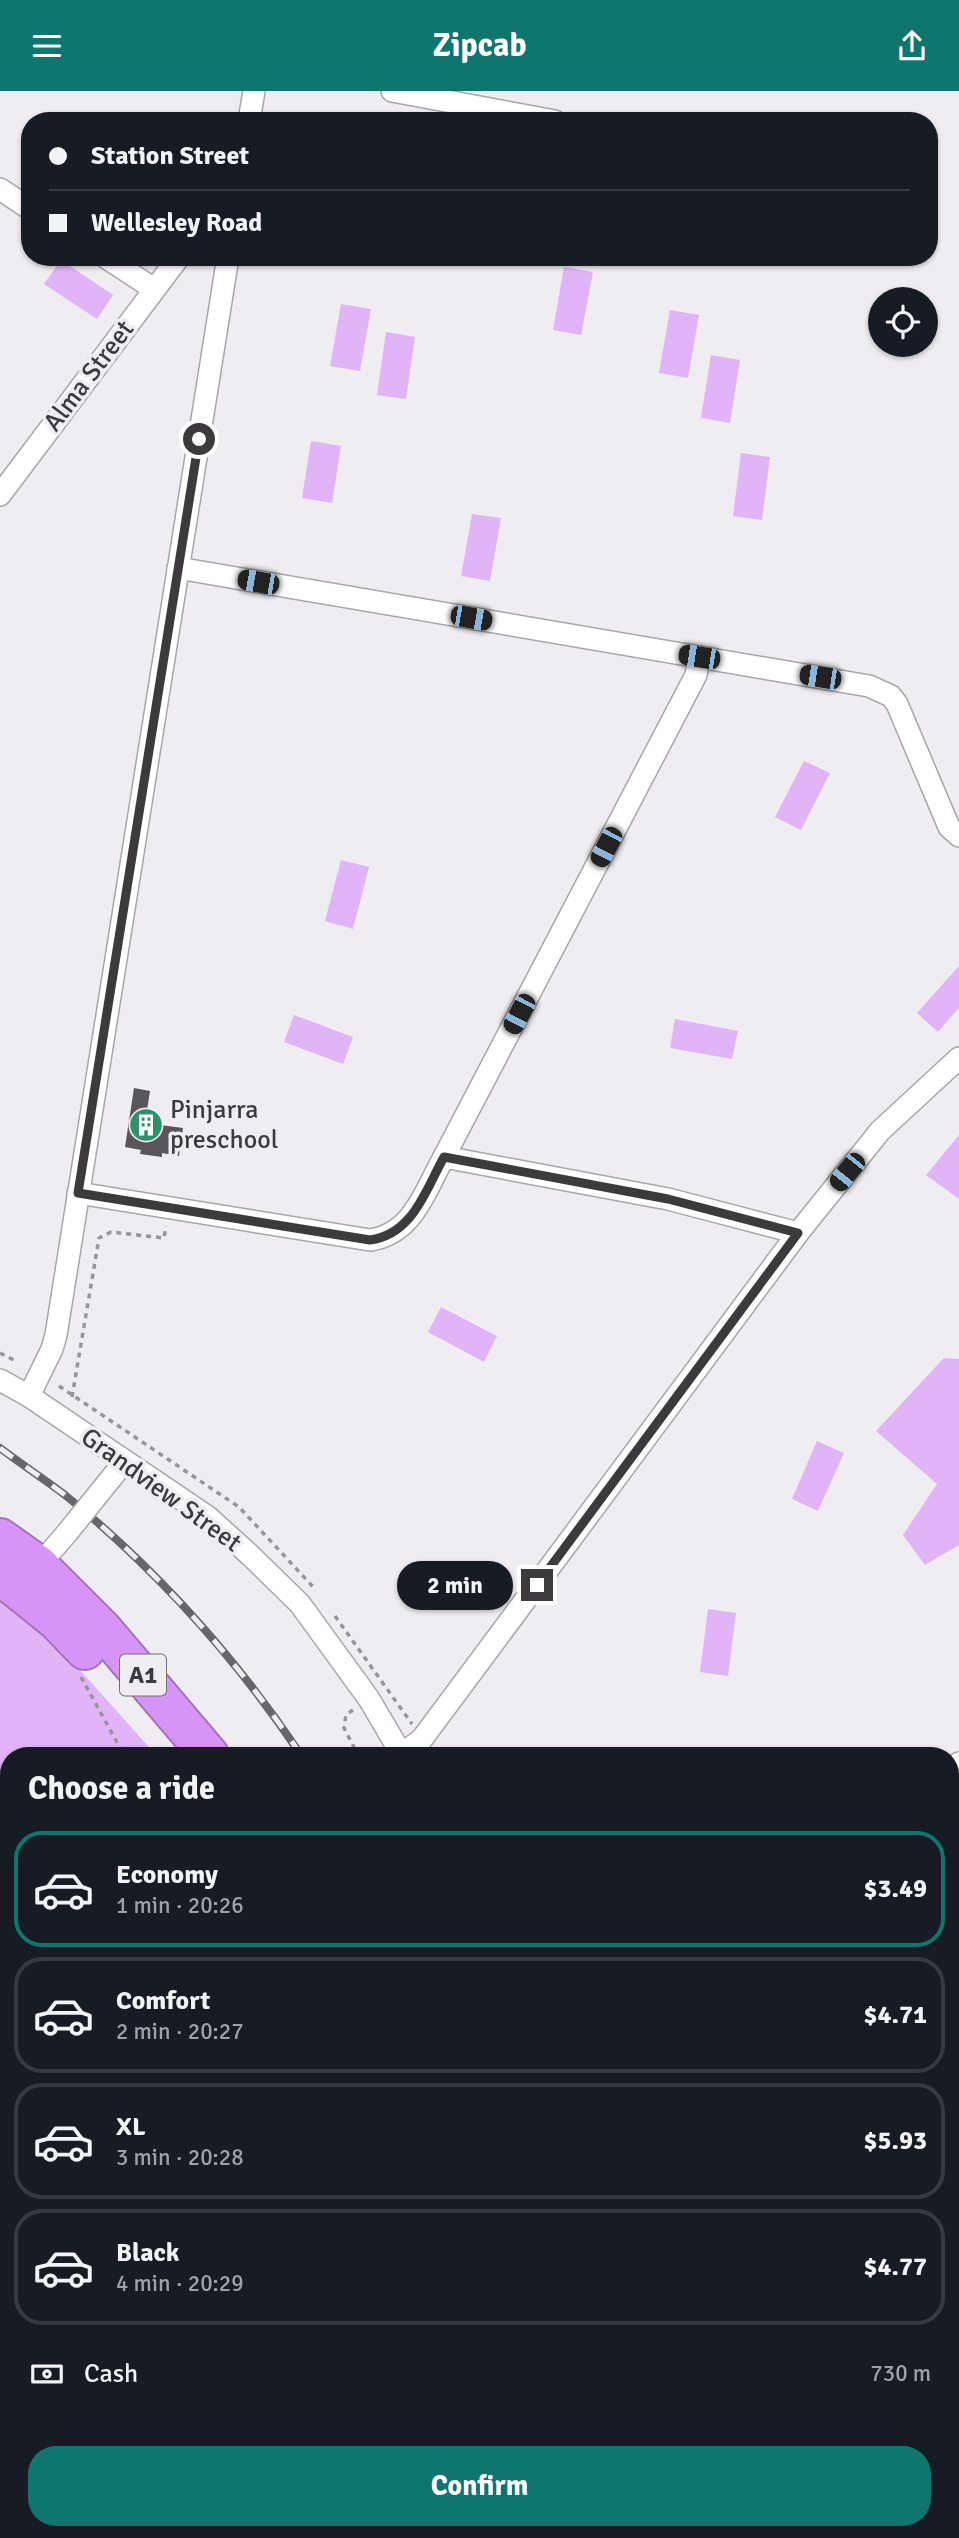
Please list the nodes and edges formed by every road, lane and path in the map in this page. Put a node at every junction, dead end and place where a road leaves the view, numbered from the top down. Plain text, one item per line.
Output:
1 (254, 91) edge
2 (392, 91) edge
3 (250, 112) edge
4 (506, 112) edge
5 (0, 189) edge
6 (21, 203) edge
7 (119, 266) edge
8 (172, 266) edge
9 (227, 266) edge
10 (154, 289) junction
11 (0, 495) edge
12 (178, 568) junction
13 (699, 657) junction
14 (959, 836) edge
15 (959, 1058) edge
16 (444, 1157) junction
17 (78, 1193) junction
18 (167, 1221) dead end
19 (798, 1233) junction
20 (0, 1353) edge
21 (13, 1360) dead end
22 (0, 1380) edge
23 (29, 1396) junction
24 (72, 1397) dead end
25 (125, 1461) junction
26 (0, 1538) edge
27 (19, 1577) edge
28 (80, 1676) dead end
29 (369, 1699) junction
30 (120, 1747) edge
31 (171, 1747) edge
32 (202, 1747) edge
33 (354, 1747) edge
34 (397, 1747) edge
35 (412, 1747) edge

1 - 3 street
2 - 4 street
5 - 6 street
7 - 10 street
8 - 10 street, Alma Street
9 - 12 street
10 - 11 street, Alma Street
12 - 13 street
12 - 17 street
13 - 14 street
13 - 16 street
15 - 19 street
16 - 17 street
16 - 19 street
17 - 23 street
18 - 24 path
19 - 35 street
20 - 21 path
22 - 23 street, Grandview Street
23 - 25 street, Grandview Street
25 - 27 street, bridge
25 - 29 street, Grandview Street
26 - 27 highway, A1
27 - 31 highway, A1
27 - 32 highway, A1
28 - 30 path
29 - 33 path
29 - 34 street, Grandview Street

